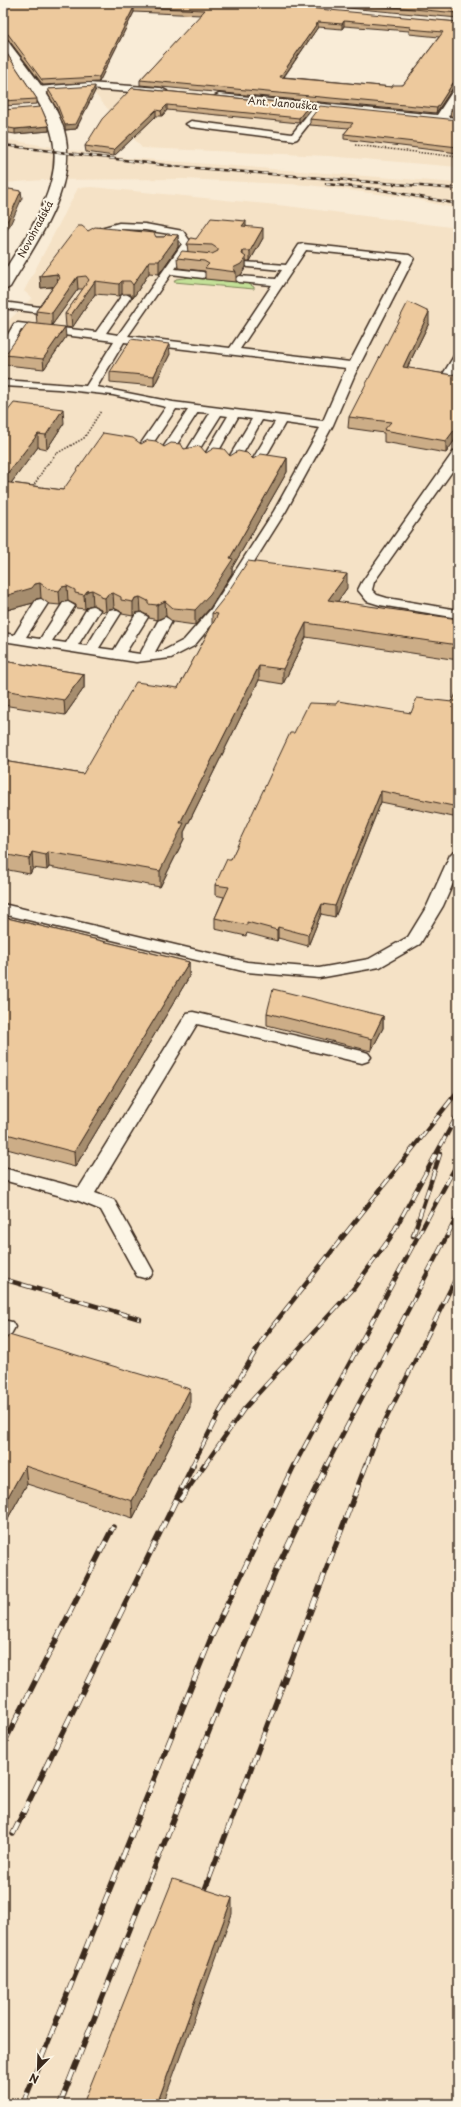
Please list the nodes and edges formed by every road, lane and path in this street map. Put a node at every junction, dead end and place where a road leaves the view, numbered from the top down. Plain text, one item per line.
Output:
1 (5, 47) edge
2 (37, 90) junction
3 (458, 91) edge
4 (170, 92) edge
5 (209, 96) edge
6 (319, 106) junction
7 (441, 119) junction
8 (458, 121) edge
9 (191, 124) dead end
10 (355, 145) edge
11 (458, 157) edge
12 (141, 226) junction
13 (179, 233) junction
14 (121, 238) edge
15 (89, 239) edge
16 (164, 240) edge
17 (191, 258) edge
18 (172, 264) junction
19 (205, 272) edge
20 (284, 275) junction
21 (3, 287) edge
22 (126, 297) edge
23 (47, 300) edge
24 (3, 305) edge
25 (40, 310) junction
26 (65, 318) dead end
27 (27, 327) junction
28 (56, 330) junction
29 (99, 336) junction
30 (121, 338) junction
31 (233, 351) junction
32 (3, 353) edge
33 (458, 358) edge
34 (354, 366) junction
35 (3, 383) edge
36 (458, 385) edge
37 (89, 390) junction
38 (113, 392) junction
39 (173, 405) junction
40 (194, 408) junction
41 (218, 411) junction
42 (235, 413) junction
43 (259, 416) junction
44 (282, 419) junction
45 (327, 425) junction
46 (141, 452) edge
47 (458, 454) edge
48 (164, 455) edge
49 (188, 458) edge
50 (207, 461) edge
51 (231, 464) edge
52 (254, 467) edge
53 (25, 486) edge
54 (32, 487) junction
55 (27, 489) edge
56 (38, 491) edge
57 (41, 603) edge
58 (68, 606) edge
59 (93, 610) edge
60 (114, 613) edge
61 (458, 614) edge
62 (141, 617) edge
63 (165, 621) edge
64 (3, 637) edge
65 (17, 640) junction
66 (43, 644) junction
67 (70, 648) junction
68 (91, 651) junction
69 (118, 655) junction
70 (145, 657) junction
71 (458, 855) edge
72 (3, 909) edge
73 (362, 1057) dead end
74 (3, 1174) edge
75 (84, 1196) junction
76 (144, 1271) dead end

1 - 2 main road, Novohradská
2 - 4 main road
2 - 21 main road, Novohradská
3 - 7 main road
5 - 6 main road, Ant. Janouška
6 - 7 main road, Ant. Janouška
6 - 9 lane
7 - 8 main road, Ant. Janouška
10 - 11 path
12 - 13 lane
12 - 14 lane
12 - 15 lane
13 - 16 lane
13 - 18 lane
17 - 18 lane
18 - 19 lane
18 - 30 lane
20 - 20 lane
20 - 31 lane
20 - 34 lane
22 - 29 lane
23 - 25 lane
24 - 25 lane
25 - 27 lane
26 - 28 lane
27 - 28 lane
27 - 32 lane
28 - 29 lane
29 - 30 lane
30 - 31 lane
30 - 37 lane
31 - 34 lane
33 - 36 lane
34 - 45 lane
35 - 37 lane
37 - 38 lane
38 - 39 lane
38 - 54 path
39 - 40 lane
39 - 46 lane
40 - 41 lane
40 - 48 lane
41 - 42 lane
41 - 49 lane
42 - 43 lane
42 - 50 lane
43 - 44 lane
43 - 51 lane
44 - 45 lane
44 - 52 lane
45 - 70 lane
47 - 61 lane
53 - 54 path
54 - 55 path
54 - 56 path
57 - 65 lane
58 - 66 lane
59 - 67 lane
60 - 68 lane
62 - 69 lane
63 - 70 lane
64 - 65 lane
65 - 66 lane
66 - 67 lane
67 - 68 lane
68 - 69 lane
69 - 70 lane
71 - 72 lane
73 - 75 lane
74 - 75 lane
75 - 76 lane

